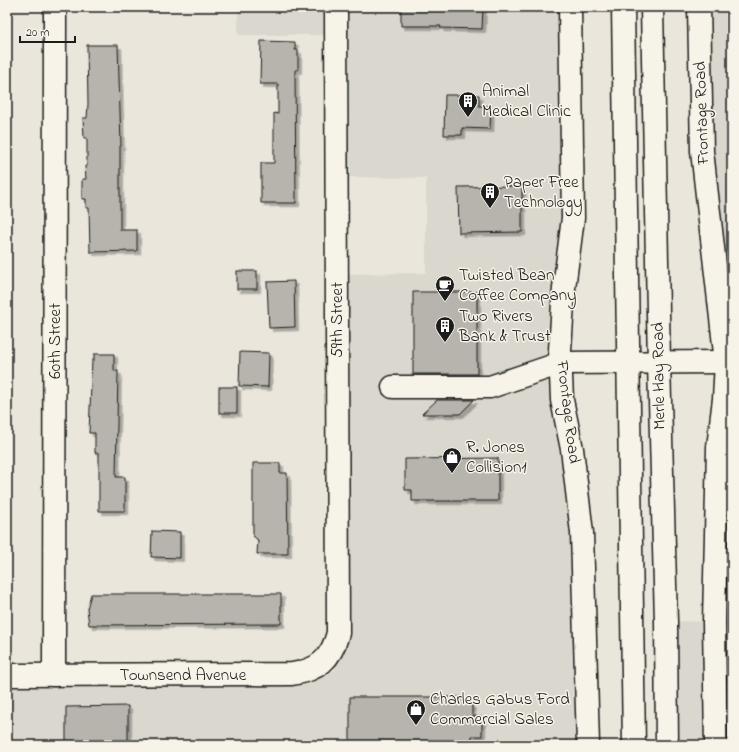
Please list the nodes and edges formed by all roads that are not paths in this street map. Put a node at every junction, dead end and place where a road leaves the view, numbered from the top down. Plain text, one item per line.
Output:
1 (55, 7) edge
2 (336, 7) edge
3 (570, 7) edge
4 (623, 7) edge
5 (652, 7) edge
6 (699, 7) edge
7 (726, 362) junction
8 (561, 363) junction
9 (630, 363) junction
10 (659, 363) junction
11 (393, 387) dead end
12 (338, 633) joint
13 (7, 675) edge
14 (54, 675) junction
15 (724, 675) edge
16 (588, 745) edge
17 (634, 745) edge
18 (667, 745) edge
19 (716, 745) edge

1 - 14 street, 60th Street
2 - 12 street, 59th Street
3 - 8 street, Frontage Road
4 - 9 street, Merle Hay Road
5 - 10 street, Merle Hay Road
6 - 7 street, Frontage Road
7 - 10 street
7 - 15 street, Frontage Road
8 - 9 street
8 - 11 street
8 - 16 street, Frontage Road
9 - 10 street
9 - 17 street, Merle Hay Road
10 - 18 street, Merle Hay Road
12 - 14 street, Townsend Avenue
13 - 14 street, Townsend Avenue
15 - 19 street, Frontage Road

